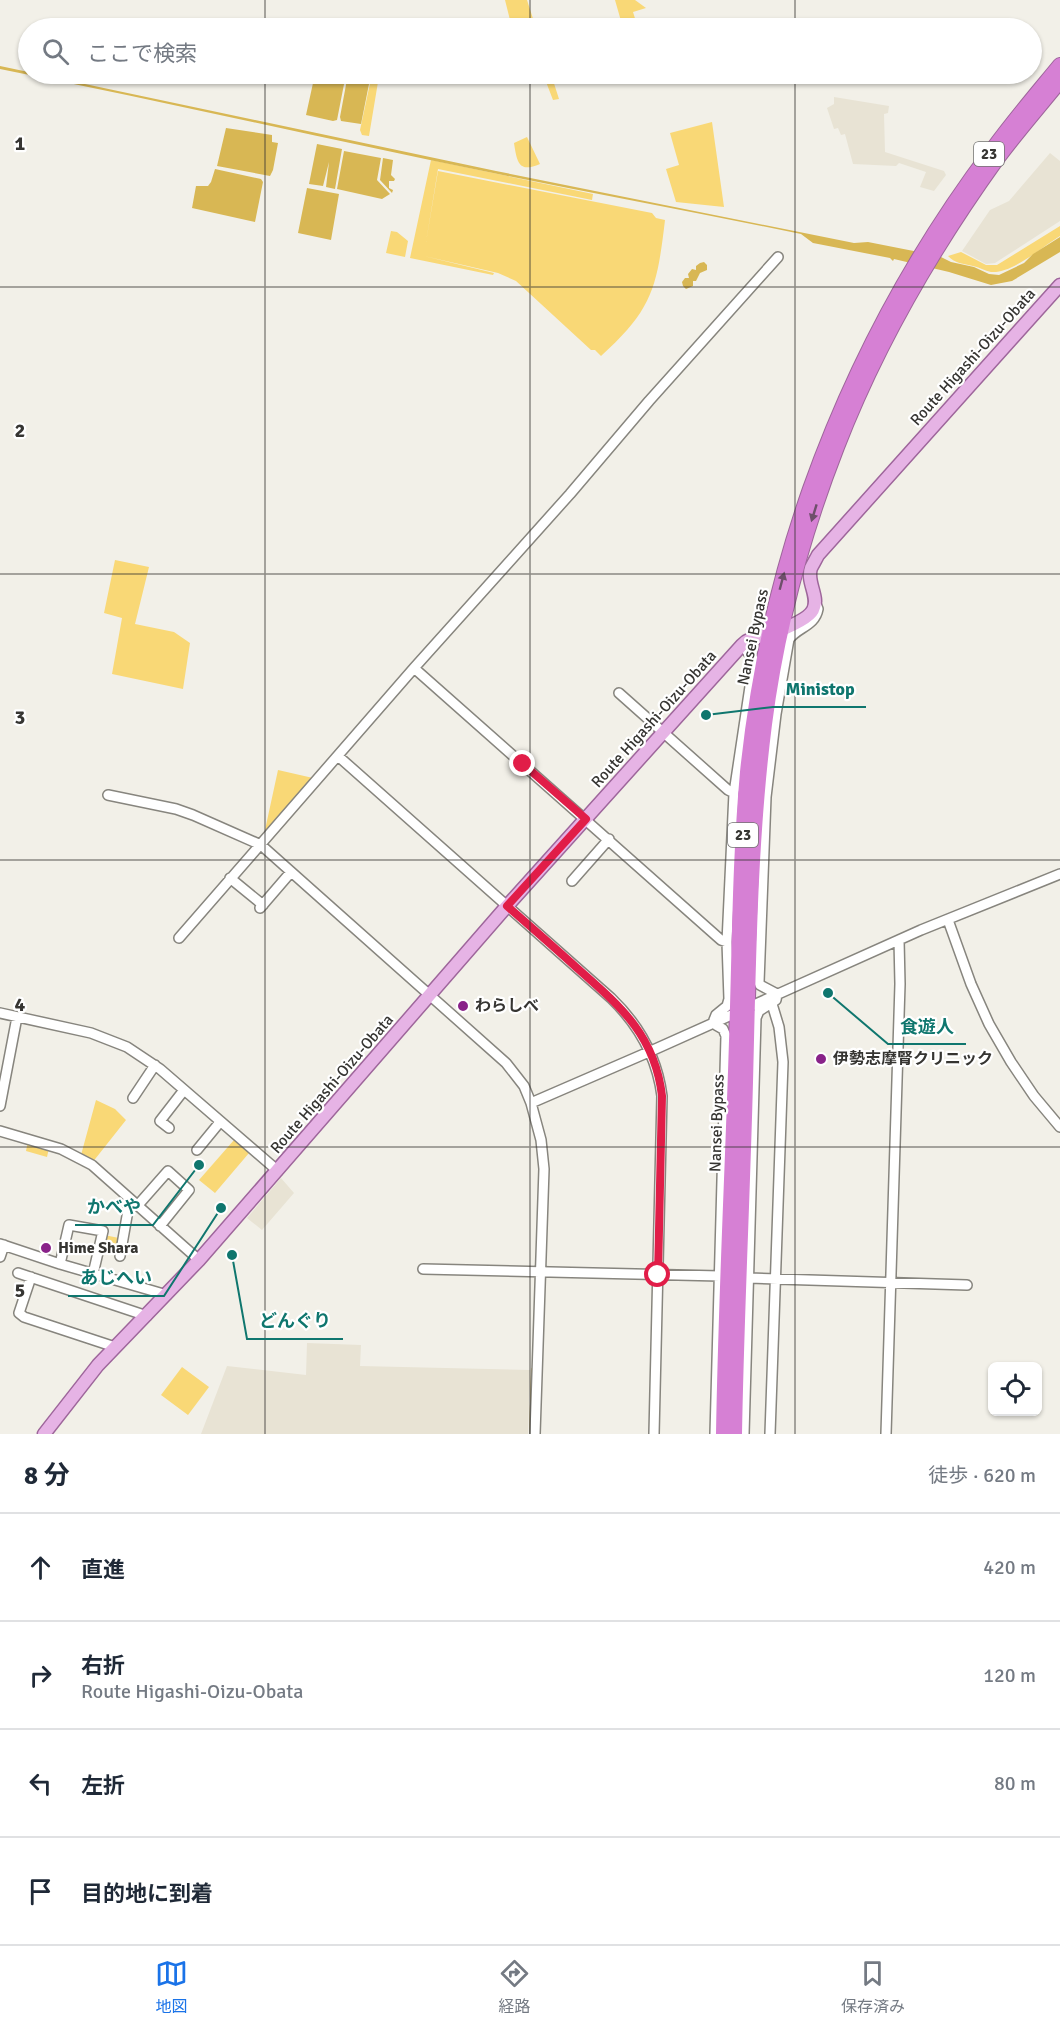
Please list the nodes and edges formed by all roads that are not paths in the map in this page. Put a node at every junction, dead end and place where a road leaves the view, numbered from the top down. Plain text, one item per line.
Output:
1 (1060, 65) edge
2 (1060, 81) edge
3 (930, 250) junction
4 (778, 257) dead end
5 (919, 268) junction
6 (1060, 285) edge
7 (815, 603) junction
8 (782, 629) junction
9 (769, 635) junction
10 (742, 645) junction
11 (414, 668) junction
12 (619, 693) dead end
13 (664, 732) junction
14 (338, 756) junction
15 (734, 793) junction
16 (108, 795) dead end
17 (586, 819) junction
18 (609, 839) junction
19 (261, 845) junction
20 (291, 872) junction
21 (1060, 874) edge
22 (231, 878) junction
23 (572, 881) dead end
24 (507, 906) junction
25 (948, 920) junction
26 (179, 938) dead end
27 (899, 940) junction
28 (727, 942) junction
29 (777, 994) junction
30 (430, 996) junction
31 (772, 1004) junction
32 (742, 1009) junction
33 (0, 1013) edge
34 (17, 1017) junction
35 (714, 1022) junction
36 (0, 1051) edge
37 (651, 1051) junction
38 (10, 1053) junction
39 (155, 1065) junction
40 (184, 1090) junction
41 (1, 1092) edge
42 (133, 1098) dead end
43 (531, 1103) junction
44 (0, 1106) edge
45 (220, 1122) junction
46 (1060, 1127) edge
47 (169, 1128) dead end
48 (0, 1131) edge
49 (197, 1150) dead end
50 (278, 1171) junction
51 (134, 1202) junction
52 (160, 1226) junction
53 (2, 1244) edge
54 (120, 1256) dead end
55 (0, 1257) edge
56 (199, 1260) junction
57 (60, 1264) junction
58 (423, 1269) dead end
59 (541, 1272) junction
60 (18, 1273) dead end
61 (93, 1274) junction
62 (658, 1275) junction
63 (720, 1276) junction
64 (31, 1277) junction
65 (749, 1278) junction
66 (776, 1279) junction
67 (891, 1283) junction
68 (967, 1285) dead end
69 (167, 1295) junction
70 (147, 1316) junction
71 (115, 1347) junction
72 (44, 1434) edge
73 (536, 1434) edge
74 (654, 1434) edge
75 (716, 1434) edge
76 (723, 1434) edge
77 (735, 1434) edge
78 (744, 1434) edge
79 (770, 1434) edge
80 (886, 1434) edge

1 - 3 highway, Nansei Bypass / 23
2 - 3 highway, Nansei Bypass / 23
3 - 5 highway, Nansei Bypass / 23
4 - 11 street
5 -> 8 highway, Nansei Bypass / 23
9 -> 5 highway, Nansei Bypass / 23
6 - 7 main road, Route Higashi-Oizu-Obata
7 - 8 main road, Route Higashi-Oizu-Obata
7 - 29 street
8 - 9 main road, Route Higashi-Oizu-Obata
8 - 32 highway, Nansei Bypass / 23
9 - 10 main road, Route Higashi-Oizu-Obata
9 - 32 highway, Nansei Bypass / 23
10 - 13 main road, Route Higashi-Oizu-Obata
10 - 15 street
11 - 14 street
11 - 17 street
12 - 13 street
13 - 15 street
13 - 17 main road, Route Higashi-Oizu-Obata
14 - 19 street
14 - 24 street
15 - 28 street
16 - 19 street
17 - 18 street
17 - 24 main road, Route Higashi-Oizu-Obata
18 - 23 street
18 - 28 street
19 - 20 street
19 - 22 street
20 - 22 street
20 - 30 street
21 - 25 street
22 - 26 street
24 - 30 main road, Route Higashi-Oizu-Obata
24 - 37 street
25 - 27 street
25 - 46 street
27 - 29 street
27 - 67 street
28 - 35 street
29 - 31 street
29 - 32 street
30 - 43 street
30 - 50 main road, Route Higashi-Oizu-Obata
31 - 65 street
31 - 66 street
32 - 35 street
32 - 76 highway, Nansei Bypass / 23
32 - 77 highway, Nansei Bypass / 23
33 - 34 street
34 - 38 street
34 - 39 street
35 - 37 street
35 - 63 street
36 - 38 street
37 - 43 street
37 - 62 street
38 - 41 street
39 - 40 street
39 - 42 street
40 - 45 street
40 - 47 street
41 - 44 street
43 - 59 street
45 - 49 street
45 - 50 street
48 - 51 street
50 - 56 main road, Route Higashi-Oizu-Obata
51 - 52 street
51 - 52 street
51 - 54 street
52 - 56 street
53 - 55 street
53 - 57 street
56 - 69 main road, Route Higashi-Oizu-Obata
57 - 61 street
57 - 61 street
58 - 59 street
59 - 62 street
59 - 73 street
60 - 64 street
61 - 69 street
62 - 63 street
62 - 74 street
63 - 75 street
64 - 70 street
64 - 71 street
65 - 66 street
65 - 78 street
66 - 67 street
66 - 79 street
67 - 68 street
67 - 80 street
69 - 70 main road, Route Higashi-Oizu-Obata
70 - 71 main road, Route Higashi-Oizu-Obata
71 - 72 main road, Route Higashi-Oizu-Obata

